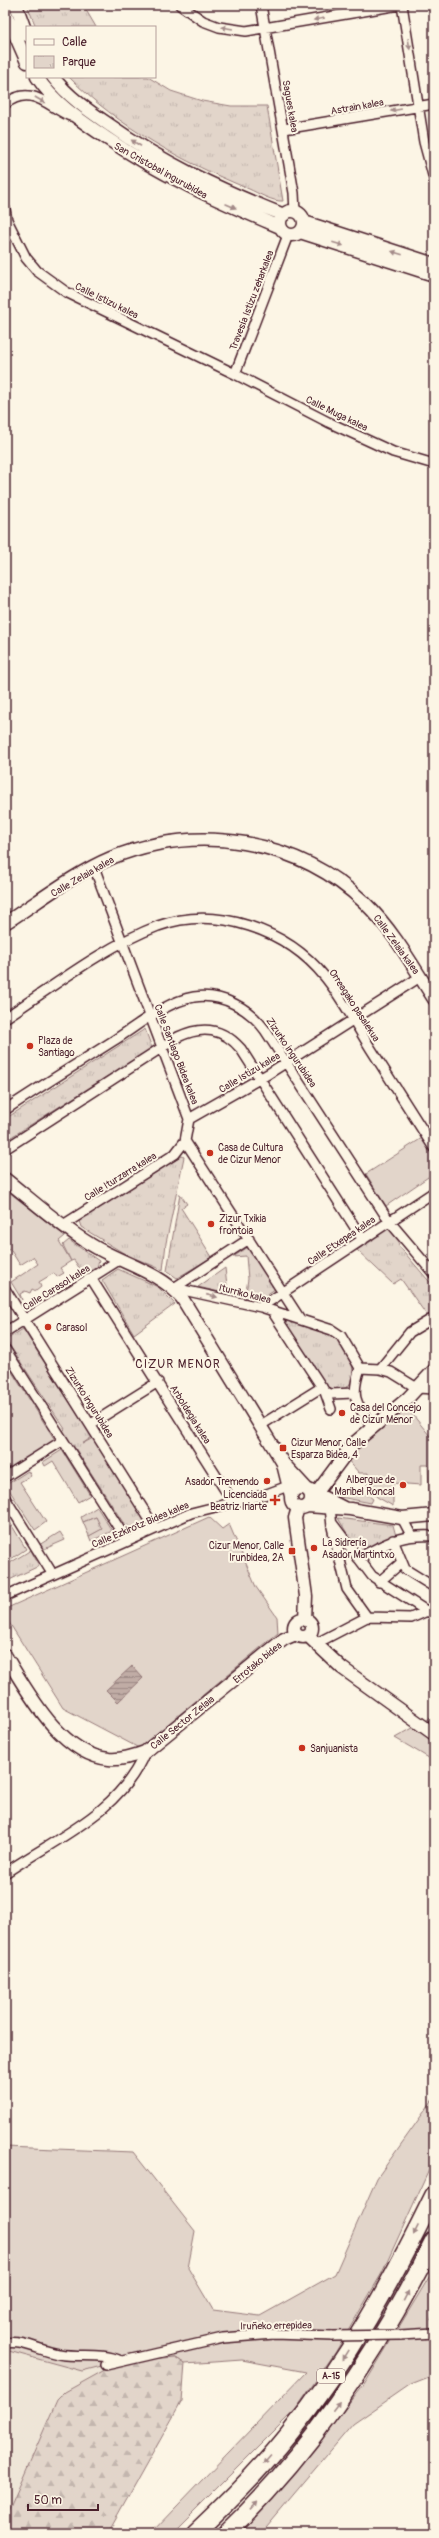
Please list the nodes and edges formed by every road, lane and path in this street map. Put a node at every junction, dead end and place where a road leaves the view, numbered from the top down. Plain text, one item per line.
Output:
1 (16, 5) edge
2 (180, 5) edge
3 (261, 5) edge
4 (399, 5) edge
5 (402, 5) edge
6 (5, 12) edge
7 (266, 28) junction
8 (26, 32) edge
9 (26, 60) edge
10 (38, 78) edge
11 (54, 78) edge
12 (5, 104) edge
13 (434, 104) edge
14 (418, 106) junction
15 (83, 123) junction
16 (284, 129) junction
17 (434, 179) edge
18 (5, 209) edge
19 (287, 222) junction
20 (302, 227) junction
21 (434, 264) edge
22 (434, 275) edge
23 (235, 374) junction
24 (434, 464) edge
25 (94, 867) junction
26 (5, 923) edge
27 (123, 942) junction
28 (420, 977) junction
29 (434, 999) edge
30 (151, 1017) junction
31 (5, 1018) edge
32 (352, 1020) junction
33 (163, 1047) junction
34 (287, 1062) junction
35 (260, 1078) junction
36 (5, 1110) edge
37 (189, 1119) junction
38 (185, 1141) junction
39 (434, 1148) edge
40 (5, 1149) edge
41 (5, 1179) edge
42 (434, 1192) edge
43 (389, 1221) junction
44 (63, 1225) junction
45 (250, 1239) junction
46 (363, 1240) junction
47 (119, 1260) junction
48 (434, 1274) edge
49 (91, 1278) junction
50 (174, 1288) junction
51 (5, 1289) edge
52 (283, 1292) junction
53 (261, 1307) junction
54 (272, 1311) junction
55 (300, 1319) junction
56 (24, 1320) junction
57 (432, 1322) edge
58 (5, 1332) edge
59 (5, 1348) edge
60 (360, 1368) junction
61 (380, 1369) junction
62 (434, 1370) edge
63 (158, 1382) junction
64 (417, 1388) junction
65 (323, 1389) junction
66 (434, 1390) edge
67 (354, 1393) junction
68 (331, 1409) dead end
69 (91, 1424) junction
70 (261, 1425) junction
71 (373, 1428) junction
72 (62, 1441) junction
73 (283, 1463) junction
74 (5, 1477) edge
75 (289, 1491) junction
76 (311, 1492) junction
77 (5, 1498) edge
78 (232, 1501) junction
79 (303, 1507) junction
80 (330, 1507) junction
81 (344, 1508) junction
82 (434, 1515) edge
83 (402, 1518) junction
84 (332, 1523) junction
85 (155, 1528) junction
86 (410, 1535) junction
87 (434, 1536) edge
88 (393, 1540) junction
89 (127, 1541) junction
90 (358, 1558) junction
91 (401, 1563) junction
92 (50, 1570) dead end
93 (379, 1582) junction
94 (434, 1587) edge
95 (5, 1596) edge
96 (431, 1610) edge
97 (367, 1617) junction
98 (305, 1620) junction
99 (296, 1634) junction
100 (312, 1639) junction
101 (5, 1656) edge
102 (219, 1692) joint
103 (434, 1734) edge
104 (145, 1752) junction
105 (5, 1873) edge
106 (434, 2195) edge
107 (434, 2240) edge
108 (434, 2333) edge
109 (5, 2343) edge
110 (121, 2361) junction
111 (106, 2365) dead end
112 (195, 2533) edge
113 (226, 2533) edge

1 - 8 street
7 -> 2 street
3 - 7 street, Sagues kalea
4 -> 7 street
5 -> 14 street
6 - 9 street
7 - 16 street, Sagues kalea
10 - 15 street, San Cristobal ingurubidea
19 -> 11 street, San Cristobal ingurubidea
12 -> 15 street
13 - 14 street, Astrain kalea
14 -> 16 street, Astrain kalea
14 - 17 street
15 -> 19 street, San Cristobal ingurubidea
16 - 19 street, Sagues kalea
18 - 23 street, Calle Istizu kalea
19 - 20 street
19 - 20 street
19 - 23 street, Travesía Istizu zeharkalea
21 -> 20 street
20 -> 22 street
23 - 24 street, Calle Muga kalea
25 - 26 street, Calle Zelaia kalea
25 - 27 street, Calle Santiago Bidea kalea
25 - 28 street, Calle Zelaia kalea
27 - 30 street, Calle Santiago Bidea kalea
27 - 31 street, Orreagako pasalekua
27 - 32 street, Orreagako pasalekua
28 - 29 street, Calle Zelaia kalea
28 - 32 street, Calle Istizu kalea
30 - 33 street, Calle Santiago Bidea kalea
30 - 34 street, Zizurko ingurubidea
30 - 36 street, Zizurko ingurubidea
32 - 34 street, Calle Istizu kalea
32 - 39 street, Orreagako pasalekua
33 - 35 street
33 - 37 street, Calle Santiago Bidea kalea
33 - 40 street
34 - 35 street, Calle Istizu kalea
34 - 43 street, Zizurko ingurubidea
35 - 37 street, Calle Istizu kalea
35 - 46 street
37 - 38 street, Calle Santiago Bidea kalea
38 - 44 street, Calle Iturzarra kalea
38 - 45 street
41 - 44 street
42 - 43 street, Calle Etxepea kalea
43 - 46 street, Calle Etxepea kalea
43 - 48 street, Zizurko ingurubidea
44 - 47 street
45 - 50 street
45 - 52 street
46 - 52 street, Calle Etxepea kalea
47 - 49 street, Calle Carasol kalea
47 - 50 street
49 - 56 street, Calle Carasol kalea
49 - 63 street, Arboldegia kalea
50 -> 53 street, Iturriko kalea
50 - 70 street
51 - 56 street, Zizurko ingurubidea
52 - 53 street, Calle Etxepea kalea
52 - 55 street
53 - 54 street, Iturriko kalea
54 - 55 street, Iturriko kalea
54 - 65 street
55 - 60 street, Iturriko kalea
56 - 58 street, Calle Carasol kalea
56 - 69 street, Zizurko ingurubidea
57 - 61 street
59 - 72 street
60 - 61 street
60 - 67 street
61 - 64 street
62 - 64 street
63 - 69 street
63 - 78 street, Arboldegia kalea
64 - 66 street
64 - 71 street
65 - 67 street
65 - 68 street
65 - 70 street
67 - 71 street
69 - 85 street, Zizurko ingurubidea
70 - 73 street
71 - 76 street
72 - 74 street
72 - 89 street
73 - 75 street
73 - 76 street
75 - 76 street
75 - 78 street, Calle Ezkirotz Bidea kalea
75 - 79 street
76 - 79 street
76 - 81 street
77 - 92 street
78 - 85 street, Calle Ezkirotz Bidea kalea
79 - 80 street
79 - 98 street
80 - 81 street
80 - 84 street
81 - 83 street
82 - 83 street
83 - 86 street
84 - 90 street
84 - 97 street
85 - 89 street, Calle Ezkirotz Bidea kalea
86 - 87 street
86 - 88 street
88 - 90 street
88 - 91 street
89 - 95 street, Calle Ezkirotz Bidea kalea
90 - 93 street
91 - 93 street
91 - 94 street
93 - 96 street
96 - 97 street
97 - 100 street
98 - 99 street
98 - 100 street
99 - 100 street
99 - 102 street, Errotako bidea
100 - 103 street
101 - 104 street
102 - 104 street, Calle Sector Zelaia
104 - 105 street
106 -> 112 highway, A-15
113 -> 107 highway, A-15
108 - 110 street, Iruñeko errepidea, bridge
109 - 110 street, Iruñeko errepidea
110 - 111 street, Iruñeko errepidea

